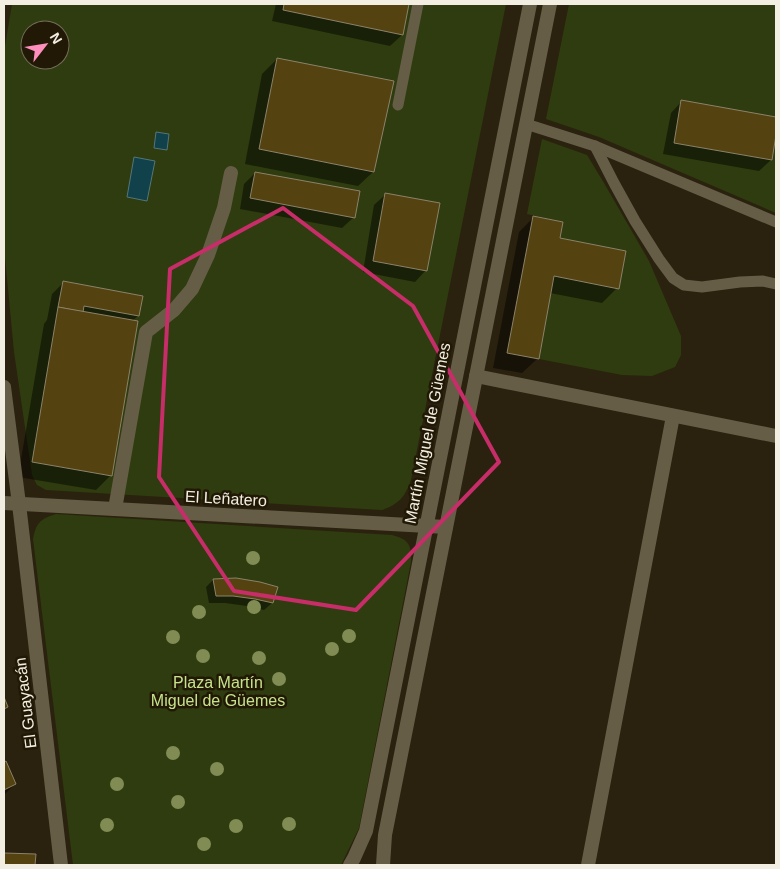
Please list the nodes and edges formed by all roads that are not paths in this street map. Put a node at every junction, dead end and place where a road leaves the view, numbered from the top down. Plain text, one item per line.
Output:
1 (418, 4) edge
2 (530, 4) edge
3 (550, 4) edge
4 (398, 105) dead end
5 (526, 124) junction
6 (595, 146) junction
7 (232, 173) dead end
8 (776, 222) edge
9 (776, 284) edge
10 (476, 376) junction
11 (4, 387) edge
12 (673, 416) junction
13 (776, 436) edge
14 (4, 503) edge
15 (19, 504) junction
16 (115, 509) junction
17 (426, 527) junction
18 (446, 527) junction
19 (62, 865) edge
20 (350, 865) edge
21 (383, 865) edge
22 (588, 865) edge

1 - 4 lane
2 - 17 street, Martín Miguel de Güemes
3 - 5 street
5 - 6 lane
5 - 10 street
6 - 8 lane
6 - 9 lane
7 - 16 street
10 - 12 street
10 - 18 street
11 - 15 street, El Guayacán
12 - 13 street
12 - 22 street
14 - 15 street, El Leñatero
15 - 16 street, El Leñatero
15 - 19 street, El Guayacán
16 - 17 street, El Leñatero
17 - 18 street, El Leñatero
17 - 20 street, Martín Miguel de Güemes
18 - 21 street

